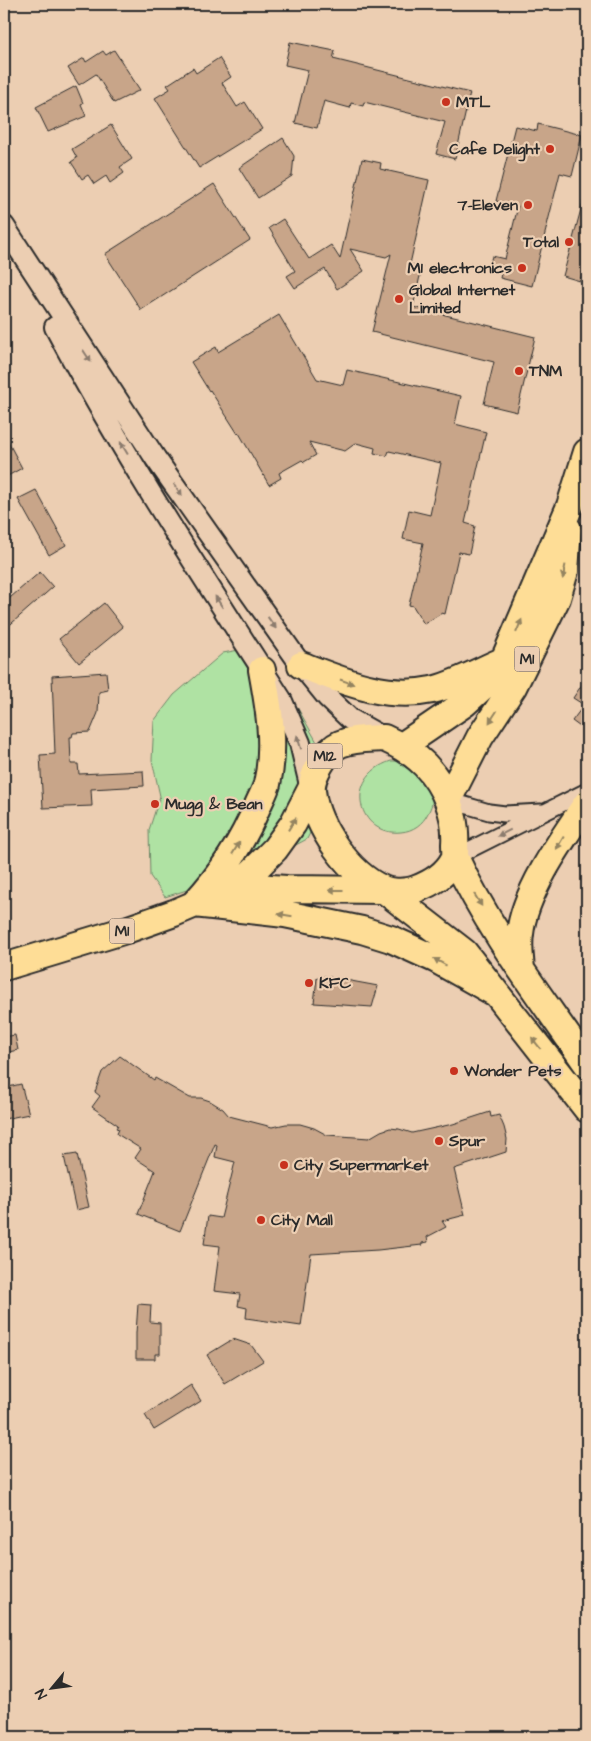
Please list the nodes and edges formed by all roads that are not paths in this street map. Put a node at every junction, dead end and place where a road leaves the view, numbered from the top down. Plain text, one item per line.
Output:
1 (4, 228) edge
2 (587, 452) edge
3 (570, 506) junction
4 (504, 660) junction
5 (301, 665) junction
6 (262, 670) junction
7 (393, 742) junction
8 (311, 789) junction
9 (587, 791) edge
10 (448, 800) junction
11 (587, 803) edge
12 (548, 812) junction
13 (455, 857) junction
14 (238, 886) junction
15 (384, 890) junction
16 (194, 904) junction
17 (4, 967) edge
18 (521, 969) junction
19 (498, 994) junction
20 (587, 1064) edge
21 (587, 1109) edge

1 -> 5 main road
6 -> 1 main road
2 - 3 highway, M1
4 -> 3 highway, M1
3 -> 10 highway, M1
5 -> 4 highway
4 - 7 highway, M1
5 - 7 main road
8 -> 6 main road
16 -> 6 highway
7 - 8 highway, M12
7 - 10 highway
14 -> 8 highway, M1
8 - 15 highway, M12
9 - 12 street
10 - 12 street
10 - 13 highway
11 -> 18 highway
12 -> 13 street
13 - 15 highway, M12
13 -> 18 highway
15 -> 14 highway, M1
14 - 16 highway, M1
15 - 19 highway, M12
16 - 17 highway, M1
19 -> 16 highway
18 - 20 highway
21 -> 19 highway, M12

